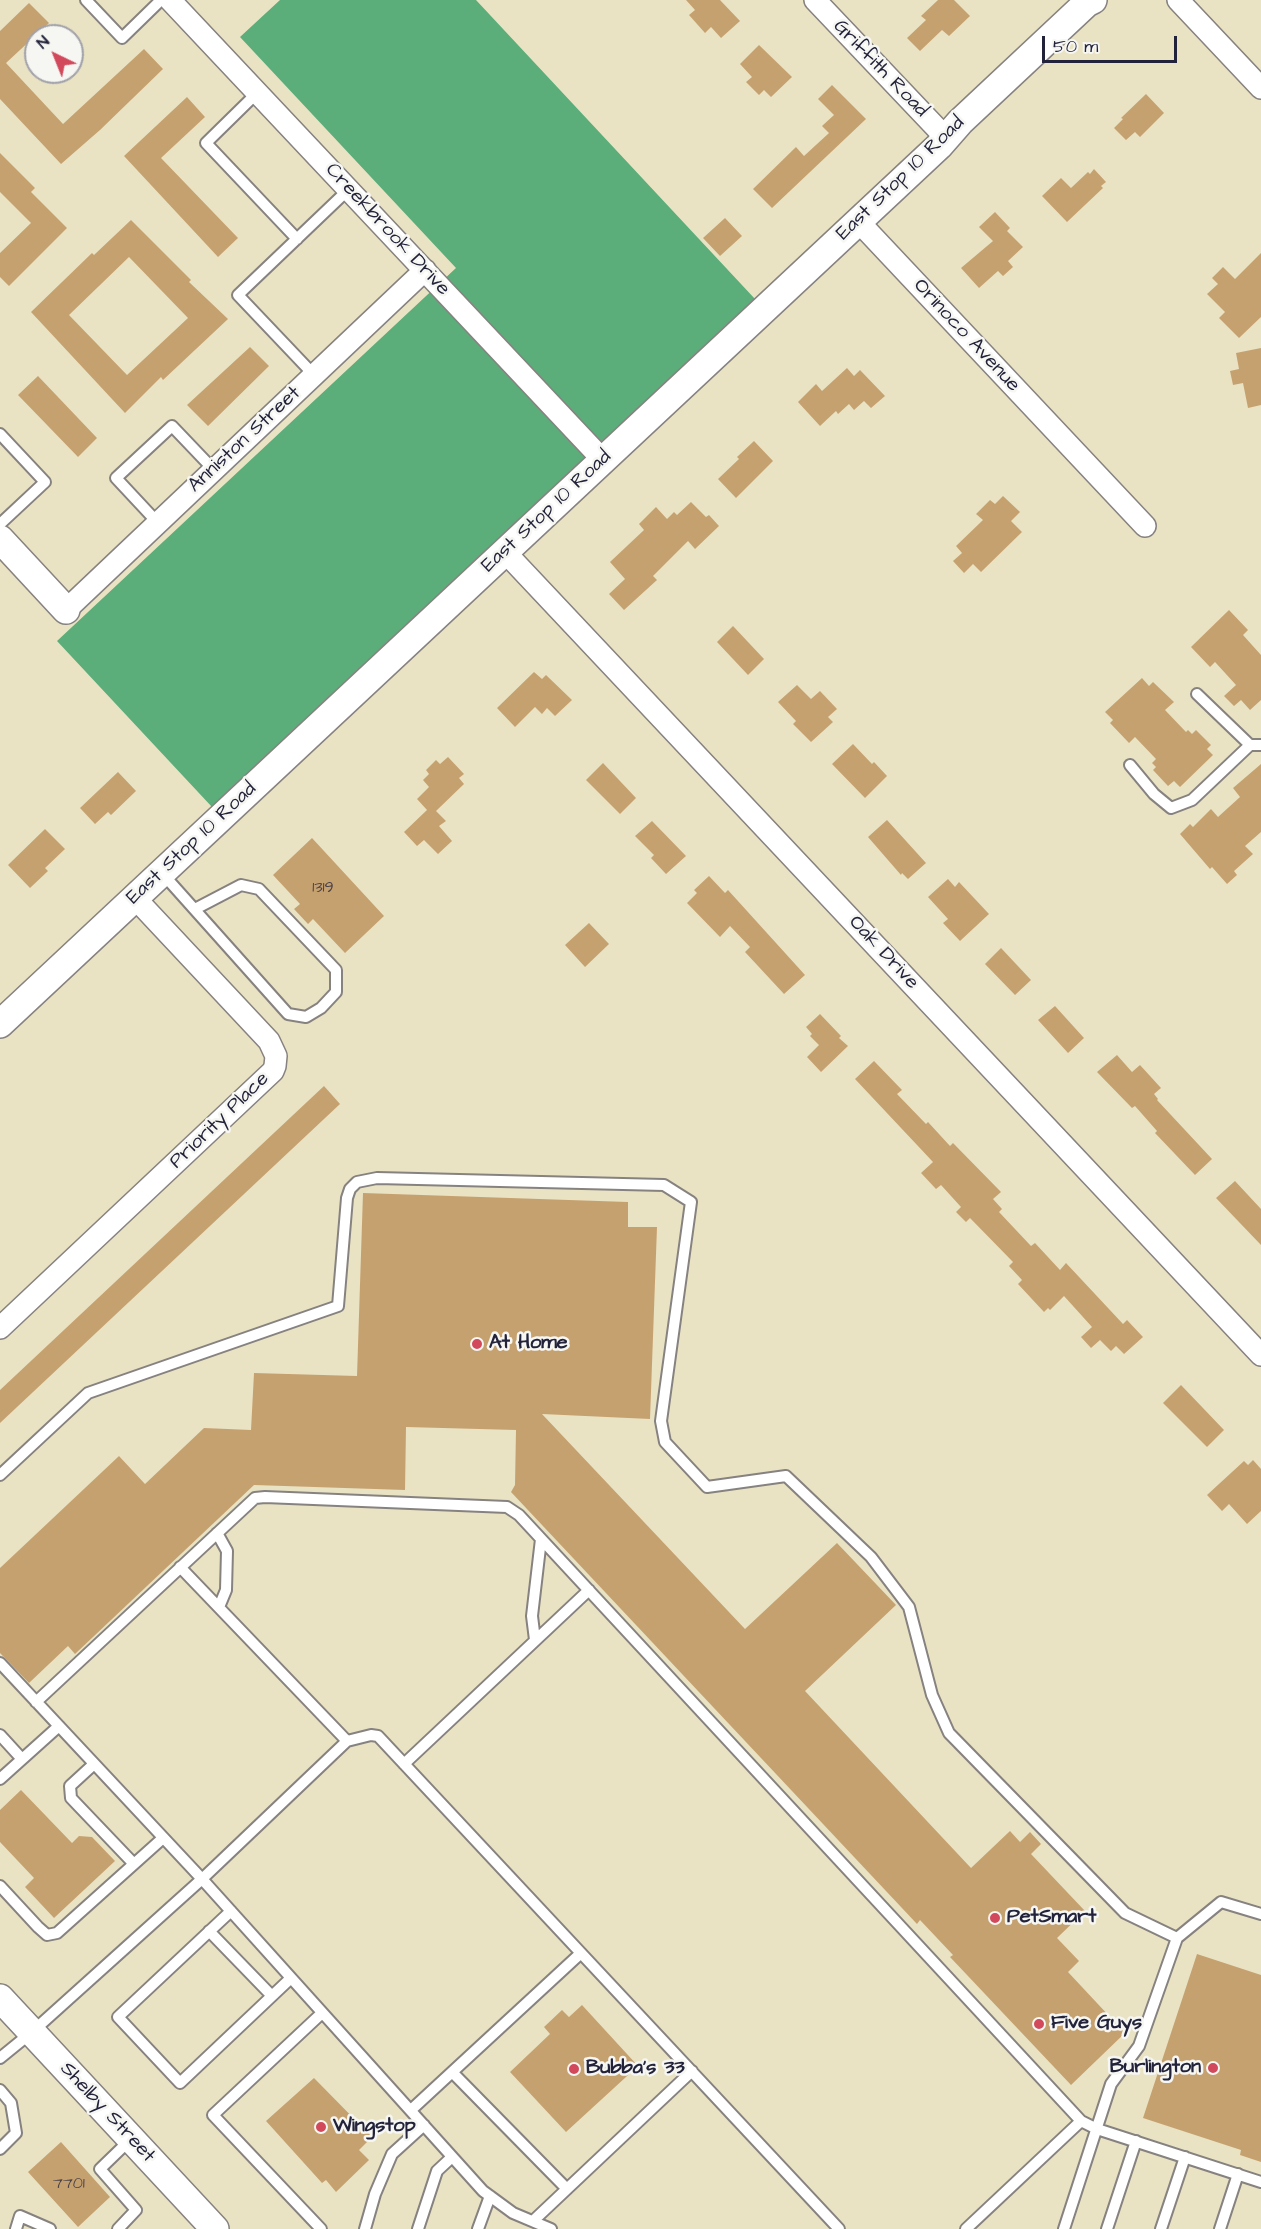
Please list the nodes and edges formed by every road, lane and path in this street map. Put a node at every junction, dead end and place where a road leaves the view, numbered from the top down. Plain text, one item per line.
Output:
1 (86, 0) edge
2 (161, 0) edge
3 (170, 0) edge
4 (815, 0) edge
5 (1093, 0) edge
6 (1178, 0) edge
7 (1261, 88) edge
8 (258, 92) junction
9 (946, 138) junction
10 (350, 189) junction
11 (858, 221) junction
12 (297, 239) junction
13 (425, 270) junction
14 (314, 375) junction
15 (0, 434) edge
16 (603, 460) junction
17 (214, 470) junction
18 (158, 523) junction
19 (0, 524) edge
20 (1145, 526) dead end
21 (0, 539) edge
22 (505, 552) junction
23 (66, 610) joint
24 (1197, 694) dead end
25 (1256, 745) edge
26 (1130, 765) dead end
27 (162, 873) junction
28 (135, 898) junction
29 (195, 909) junction
30 (0, 1024) edge
31 (0, 1328) edge
32 (1261, 1355) edge
33 (0, 1476) edge
34 (216, 1533) junction
35 (541, 1539) junction
36 (180, 1567) junction
37 (589, 1590) junction
38 (219, 1607) junction
39 (535, 1640) junction
40 (0, 1663) edge
41 (36, 1702) junction
42 (59, 1726) junction
43 (0, 1735) edge
44 (347, 1741) junction
45 (22, 1759) junction
46 (94, 1764) junction
47 (404, 1764) junction
48 (0, 1779) edge
49 (164, 1838) junction
50 (134, 1864) junction
51 (202, 1879) junction
52 (0, 1886) edge
53 (231, 1911) junction
54 (1261, 1914) edge
55 (209, 1931) junction
56 (1177, 1938) junction
57 (581, 1953) junction
58 (291, 1978) junction
59 (272, 1996) junction
60 (0, 1998) edge
61 (322, 2013) junction
62 (32, 2032) junction
63 (0, 2058) edge
64 (692, 2071) junction
65 (452, 2072) junction
66 (0, 2090) edge
67 (411, 2110) junction
68 (1081, 2121) junction
69 (424, 2125) junction
70 (1097, 2129) junction
71 (131, 2139) junction
72 (1136, 2141) junction
73 (0, 2149) edge
74 (452, 2157) junction
75 (1185, 2157) junction
76 (1238, 2174) junction
77 (1261, 2182) edge
78 (567, 2189) junction
79 (490, 2196) junction
80 (533, 2221) junction
81 (16, 2229) edge
82 (50, 2229) edge
83 (118, 2229) edge
84 (215, 2229) edge
85 (321, 2229) edge
86 (365, 2229) edge
87 (418, 2229) edge
88 (478, 2229) edge
89 (551, 2229) edge
90 (839, 2229) edge
91 (966, 2229) edge
92 (1064, 2229) edge
93 (1107, 2229) edge
94 (1161, 2229) edge
95 (1221, 2229) edge

1 - 2 lane
3 - 8 street, Creekbrook Drive
4 - 9 street, Griffith Road
5 - 9 street, East Stop 10 Road
6 - 7 street
8 - 10 street, Creekbrook Drive
8 - 12 lane
9 - 11 street, East Stop 10 Road
10 - 12 lane
10 - 13 street, Creekbrook Drive
11 - 16 street, East Stop 10 Road
11 - 20 street, Orinoco Avenue
12 - 14 lane
13 - 14 street, Anniston Street
13 - 16 street, Creekbrook Drive
14 - 17 street, Anniston Street
15 - 19 lane
16 - 22 street, East Stop 10 Road
17 - 18 street, Anniston Street
17 - 18 lane
18 - 23 street, Anniston Street
21 - 23 street
22 - 27 street, East Stop 10 Road
22 - 32 street, Oak Drive
24 - 25 lane
25 - 26 lane
27 - 28 street, East Stop 10 Road
27 - 29 lane
28 - 30 street, East Stop 10 Road
28 - 31 street, Priority Place
29 - 29 lane
33 - 56 lane
34 - 35 lane
34 - 36 lane
34 - 38 lane
35 - 37 lane
35 - 39 lane
36 - 38 lane
36 - 41 lane
37 - 39 lane
37 - 68 lane
38 - 44 lane
39 - 47 lane
40 - 41 lane
41 - 42 lane
42 - 45 lane
42 - 46 lane
43 - 45 lane
44 - 47 lane
44 - 51 lane
45 - 48 lane
46 - 49 lane
46 - 50 lane
47 - 57 lane
49 - 50 lane
49 - 51 lane
50 - 52 lane
51 - 53 lane
51 - 62 lane
53 - 55 lane
53 - 58 lane
54 - 56 lane
55 - 59 lane
55 - 59 lane
56 - 70 lane
57 - 64 lane
57 - 65 lane
58 - 59 lane
58 - 61 lane
60 - 62 street, Shelby Street
61 - 67 lane
61 - 85 lane
62 - 63 lane
62 - 71 street, Shelby Street
64 - 78 lane
64 - 90 lane
65 - 67 lane
65 - 78 lane
66 - 73 lane
67 - 69 lane
68 - 70 lane
68 - 91 lane
69 - 74 lane
69 - 86 lane
70 - 72 lane
70 - 92 lane
71 - 83 lane
71 - 84 street, Shelby Street
72 - 75 lane
72 - 93 lane
74 - 79 lane
74 - 87 lane
75 - 76 lane
75 - 94 lane
76 - 77 lane
76 - 95 lane
78 - 80 lane
79 - 80 lane
79 - 88 lane
80 - 89 lane
81 - 82 lane

